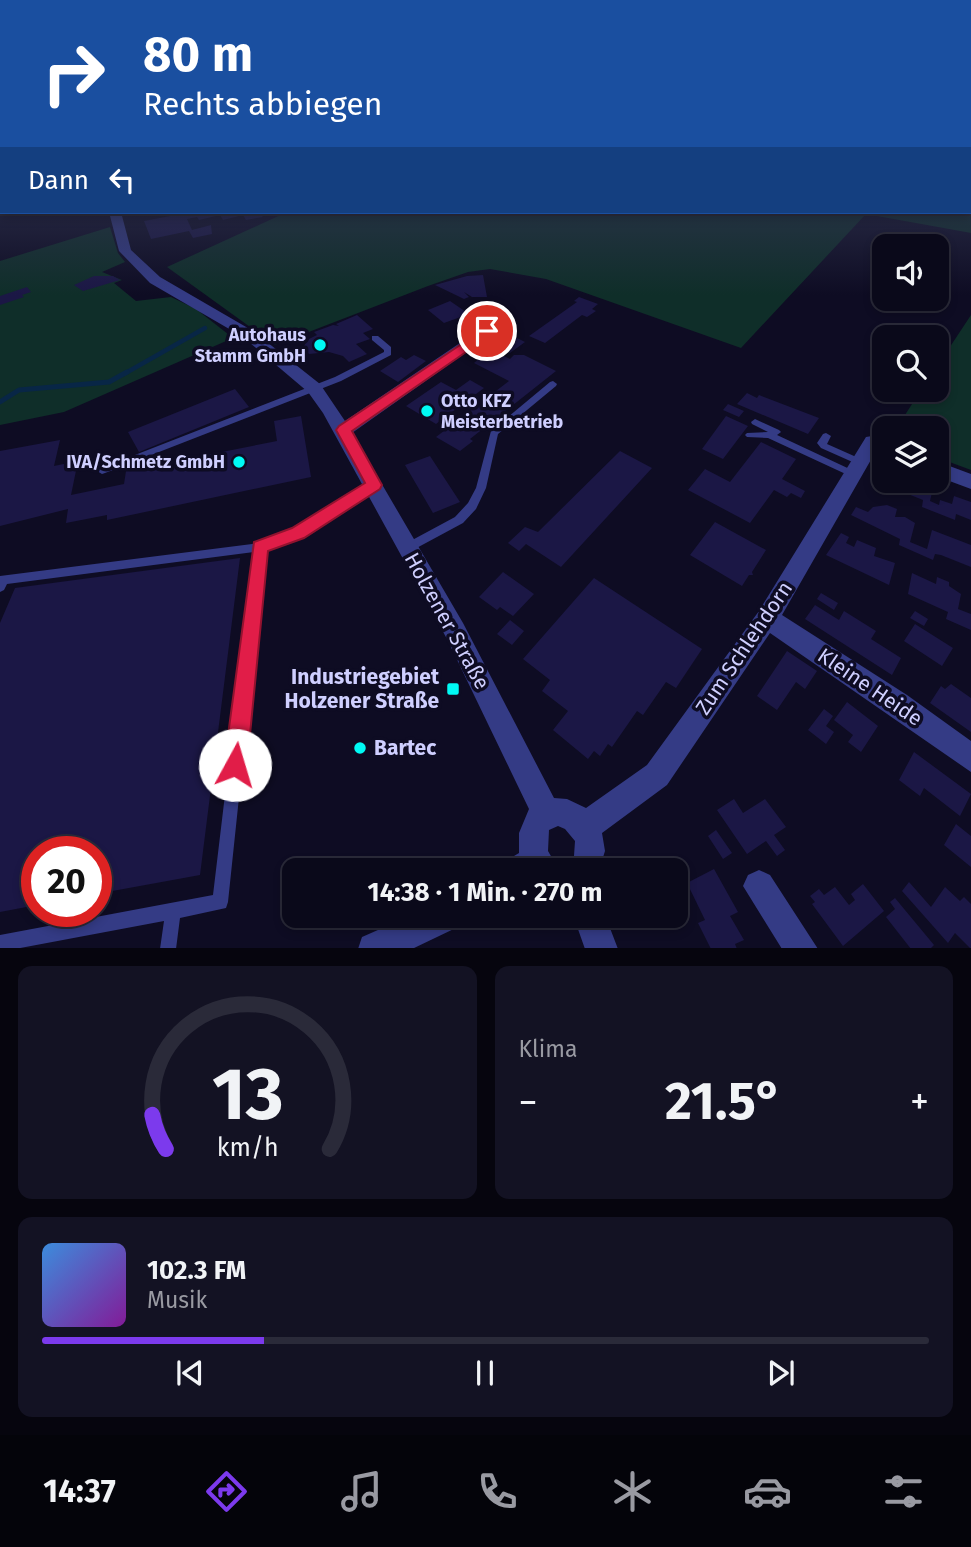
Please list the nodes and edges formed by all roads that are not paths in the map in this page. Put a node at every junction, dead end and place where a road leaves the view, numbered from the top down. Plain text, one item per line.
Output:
1 (116, 214) edge
2 (487, 331) dead end
3 (375, 338) dead end
4 (553, 384) dead end
5 (314, 388) junction
6 (755, 422) dead end
7 (344, 430) junction
8 (750, 435) dead end
9 (826, 436) dead end
10 (865, 459) edge
11 (102, 471) dead end
12 (949, 473) edge
13 (971, 482) edge
14 (374, 485) junction
15 (260, 547) junction
16 (407, 548) junction
17 (0, 587) edge
18 (767, 618) junction
19 (971, 758) edge
20 (547, 814) junction
21 (585, 827) junction
22 (533, 858) edge
23 (589, 858) edge
24 (759, 886) dead end
25 (173, 911) junction
26 (421, 928) edge
27 (594, 928) edge
28 (0, 943) edge
29 (168, 948) edge
30 (377, 948) edge
31 (602, 948) edge
32 (802, 948) edge

1 - 5 street, Holzener Straße
2 - 7 street
3 - 5 lane
4 - 16 lane
5 - 7 street, Holzener Straße
5 - 11 lane
6 - 10 lane
7 - 14 street, Holzener Straße
8 - 10 lane
9 - 10 lane
10 - 18 street, Zum Schlehdorn
12 - 13 street
14 - 15 lane
14 - 16 street, Holzener Straße
15 - 17 lane
15 - 25 lane
16 - 20 street, Holzener Straße
18 - 19 street, Kleine Heide
18 - 21 street, Zum Schlehdorn
20 - 21 street
20 - 22 street
21 - 23 street
24 - 32 street
25 - 28 lane
25 - 29 lane
26 - 30 street
27 - 31 street

